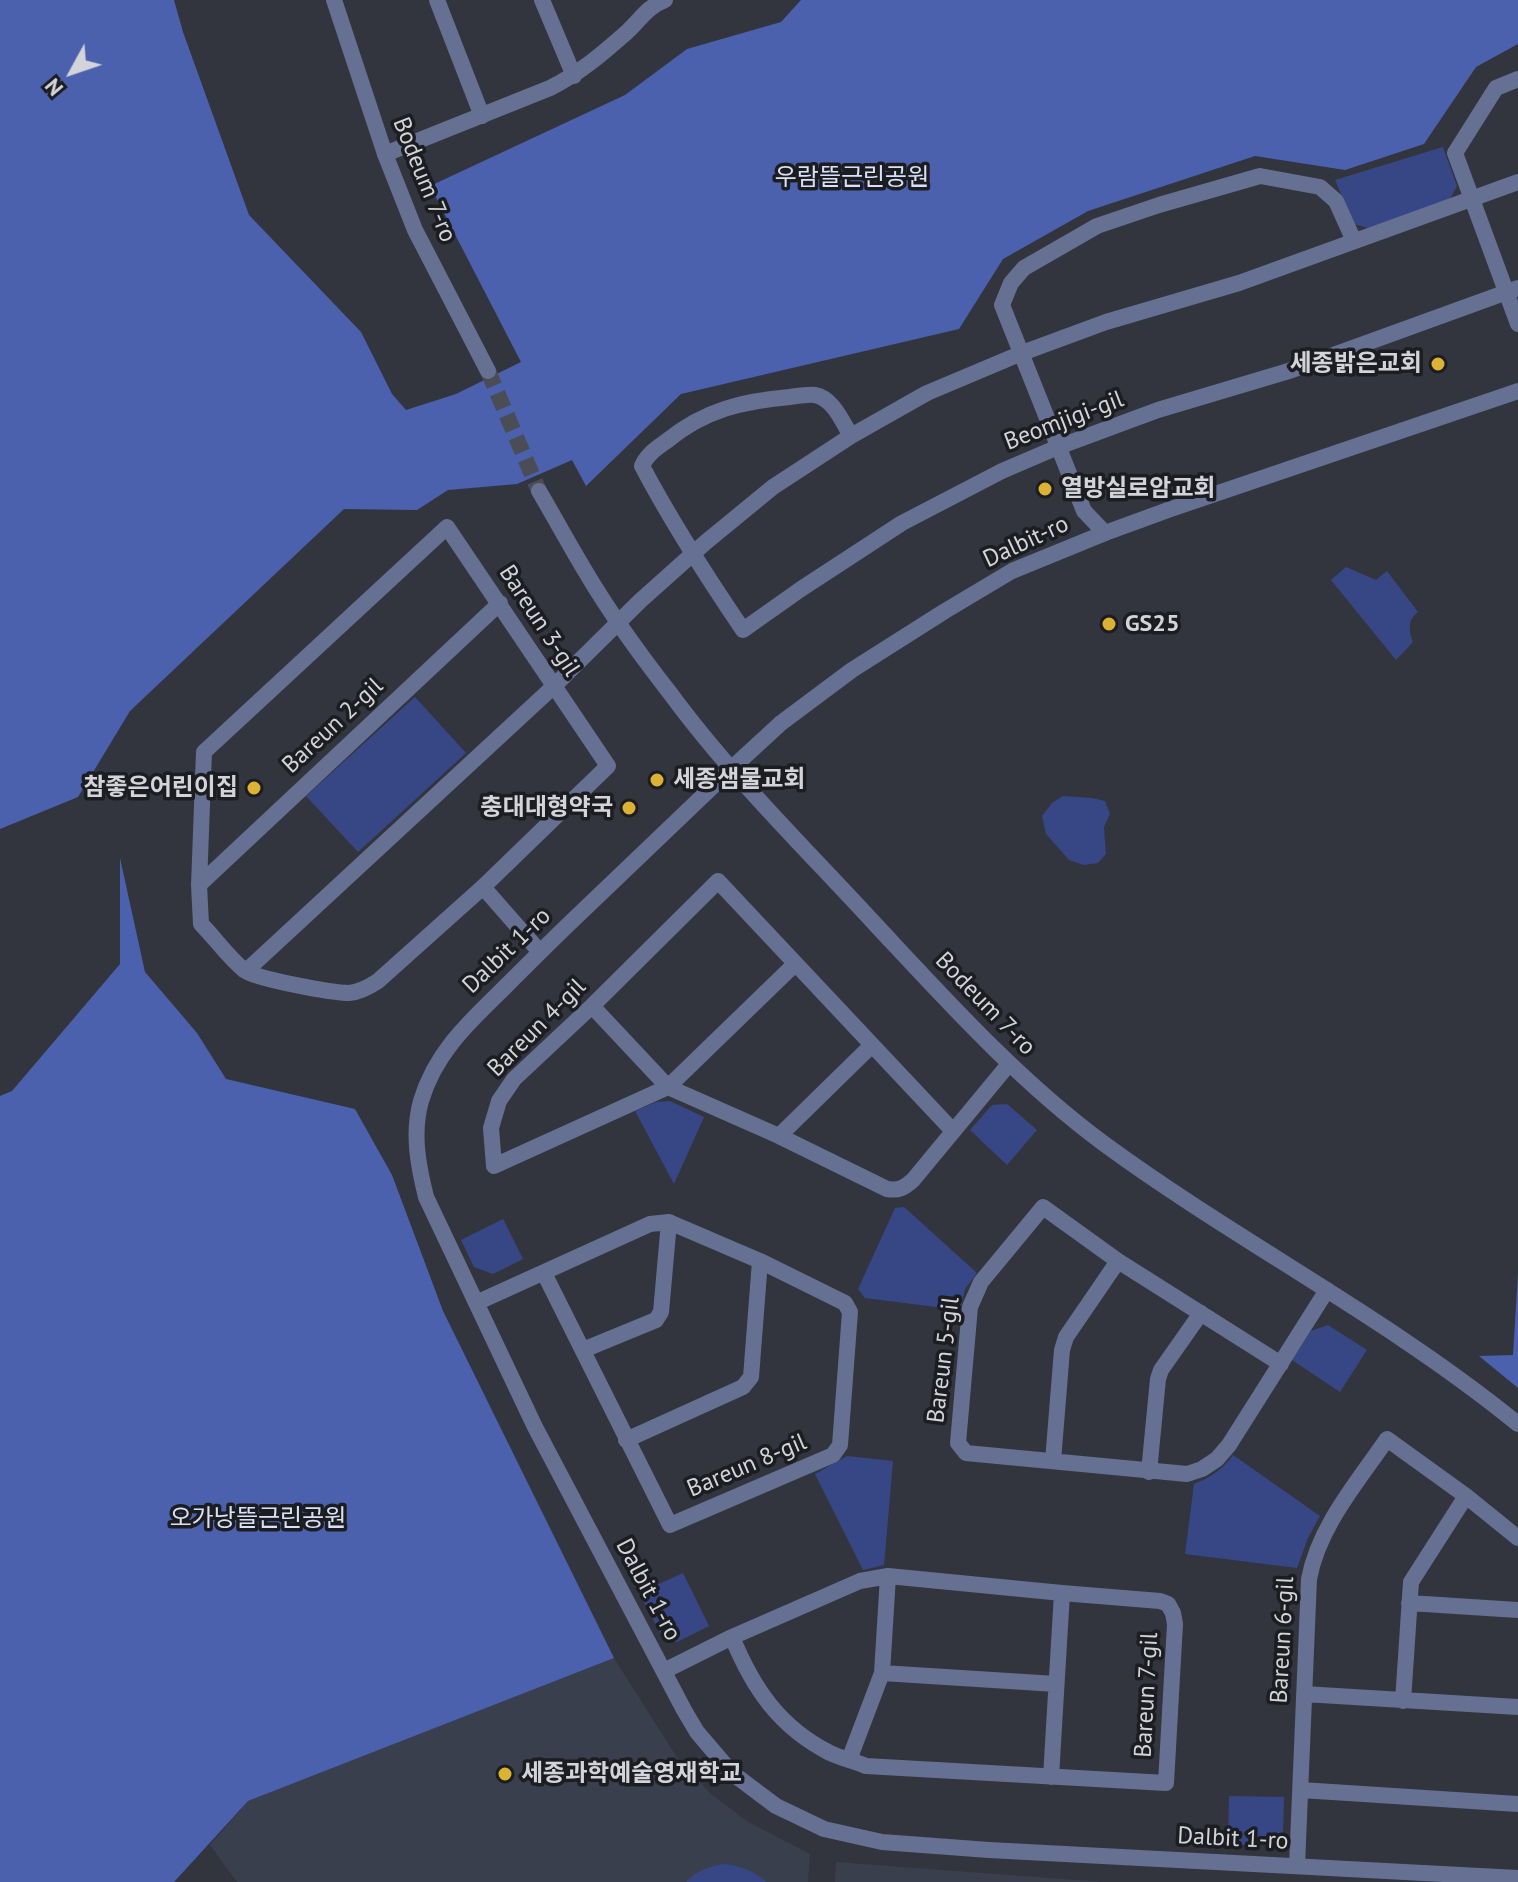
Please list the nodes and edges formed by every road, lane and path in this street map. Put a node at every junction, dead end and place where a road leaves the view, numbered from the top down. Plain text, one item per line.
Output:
1 (334, 0) edge
2 (437, 0) edge
3 (542, 0) edge
4 (655, 2) edge
5 (574, 76) junction
6 (1518, 79) edge
7 (482, 116) junction
8 (385, 154) junction
9 (1518, 182) edge
10 (1472, 198) junction
11 (1354, 241) junction
12 (1512, 290) edge
13 (1518, 324) edge
14 (1022, 353) junction
15 (488, 371) tunnel mouth
16 (1518, 391) edge
17 (851, 436) junction
18 (1058, 447) junction
19 (539, 491) tunnel mouth
20 (1105, 533) junction
21 (692, 555) junction
22 (500, 603) junction
23 (619, 623) junction
24 (553, 687) junction
25 (731, 769) junction
26 (199, 885) junction
27 (483, 887) junction
28 (540, 952) junction
29 (795, 964) junction
30 (246, 971) junction
31 (592, 1006) junction
32 (872, 1045) junction
33 (1009, 1064) junction
34 (668, 1087) junction
35 (953, 1131) junction
36 (779, 1136) junction
37 (669, 1222) junction
38 (760, 1261) junction
39 (1118, 1261) junction
40 (544, 1273) junction
41 (1327, 1290) junction
42 (476, 1303) junction
43 (1201, 1313) junction
44 (583, 1350) junction
45 (1281, 1364) junction
46 (1518, 1424) edge
47 (626, 1440) junction
48 (1053, 1461) junction
49 (1149, 1472) junction
50 (1466, 1496) junction
51 (1518, 1538) edge
52 (888, 1576) junction
53 (1062, 1593) junction
54 (1409, 1603) junction
55 (1518, 1610) edge
56 (732, 1637) junction
57 (664, 1671) junction
58 (882, 1673) junction
59 (1056, 1684) junction
60 (1304, 1694) junction
61 (1403, 1701) junction
62 (1518, 1707) edge
63 (849, 1760) junction
64 (1051, 1777) junction
65 (1301, 1790) junction
66 (1518, 1804) edge
67 (1297, 1866) junction
68 (1518, 1878) edge

1 - 8 street, Bodeum 7-ro
2 - 7 street
3 - 5 street
4 - 5 street
5 - 7 street
6 - 10 street
7 - 8 street
8 - 15 street, Bodeum 7-ro
9 - 10 street
10 - 11 street
10 - 12 street
11 - 14 street
11 - 14 street
12 - 13 street
12 - 18 street, Beomjigi-gil
14 - 17 street
14 - 18 street
16 - 20 street, Dalbit-ro
17 - 21 street
17 - 21 street, Beomjigi-gil
18 - 20 street
18 - 21 street, Beomjigi-gil
19 - 23 street, Bodeum 7-ro
20 - 25 street, Dalbit-ro
21 - 23 street
22 - 24 street, Bareun 3-gil
22 - 26 street, Bareun 2-gil
22 - 26 street, Bareun 3-gil
23 - 24 street
23 - 25 street, Bodeum 7-ro
24 - 27 street, Bareun 3-gil
24 - 30 street
25 - 28 street, Dalbit 1-ro
25 - 33 street, Bodeum 7-ro
26 - 30 street
27 - 28 street
27 - 30 street, Bareun 3-gil
28 - 42 street, Dalbit 1-ro
29 - 31 street, Bareun 4-gil
29 - 32 street, Bareun 4-gil
29 - 34 street
31 - 34 street
31 - 34 street, Bareun 4-gil
32 - 35 street, Bareun 4-gil
32 - 36 street
33 - 35 street
33 - 41 street, Bodeum 7-ro
34 - 36 street
35 - 36 street
37 - 38 street, Bareun 8-gil
37 - 40 street
37 - 44 street
38 - 47 street
38 - 47 street, Bareun 8-gil
39 - 43 street, Bareun 5-gil
39 - 48 street
39 - 48 street, Bareun 5-gil
40 - 42 street
40 - 44 street, Bareun 8-gil
41 - 45 street, Bareun 5-gil
41 - 46 street, Bodeum 7-ro
42 - 57 street, Dalbit 1-ro
43 - 45 street, Bareun 5-gil
43 - 49 street
44 - 47 street, Bareun 8-gil
45 - 49 street, Bareun 5-gil
48 - 49 street, Bareun 5-gil
50 - 51 street, Bareun 6-gil
50 - 54 street
50 - 60 street, Bareun 6-gil
52 - 53 street, Bareun 7-gil
52 - 56 street, Bareun 7-gil
52 - 58 street
53 - 59 street
53 - 64 street, Bareun 7-gil
54 - 55 street
54 - 61 street
56 - 57 street
56 - 63 street, Bareun 7-gil
57 - 67 street, Dalbit 1-ro
58 - 59 street
58 - 63 street
59 - 64 street
60 - 61 street
60 - 65 street, Bareun 6-gil
61 - 62 street
63 - 64 street, Bareun 7-gil
65 - 66 street
65 - 67 street, Bareun 6-gil
67 - 68 street, Dalbit 1-ro

